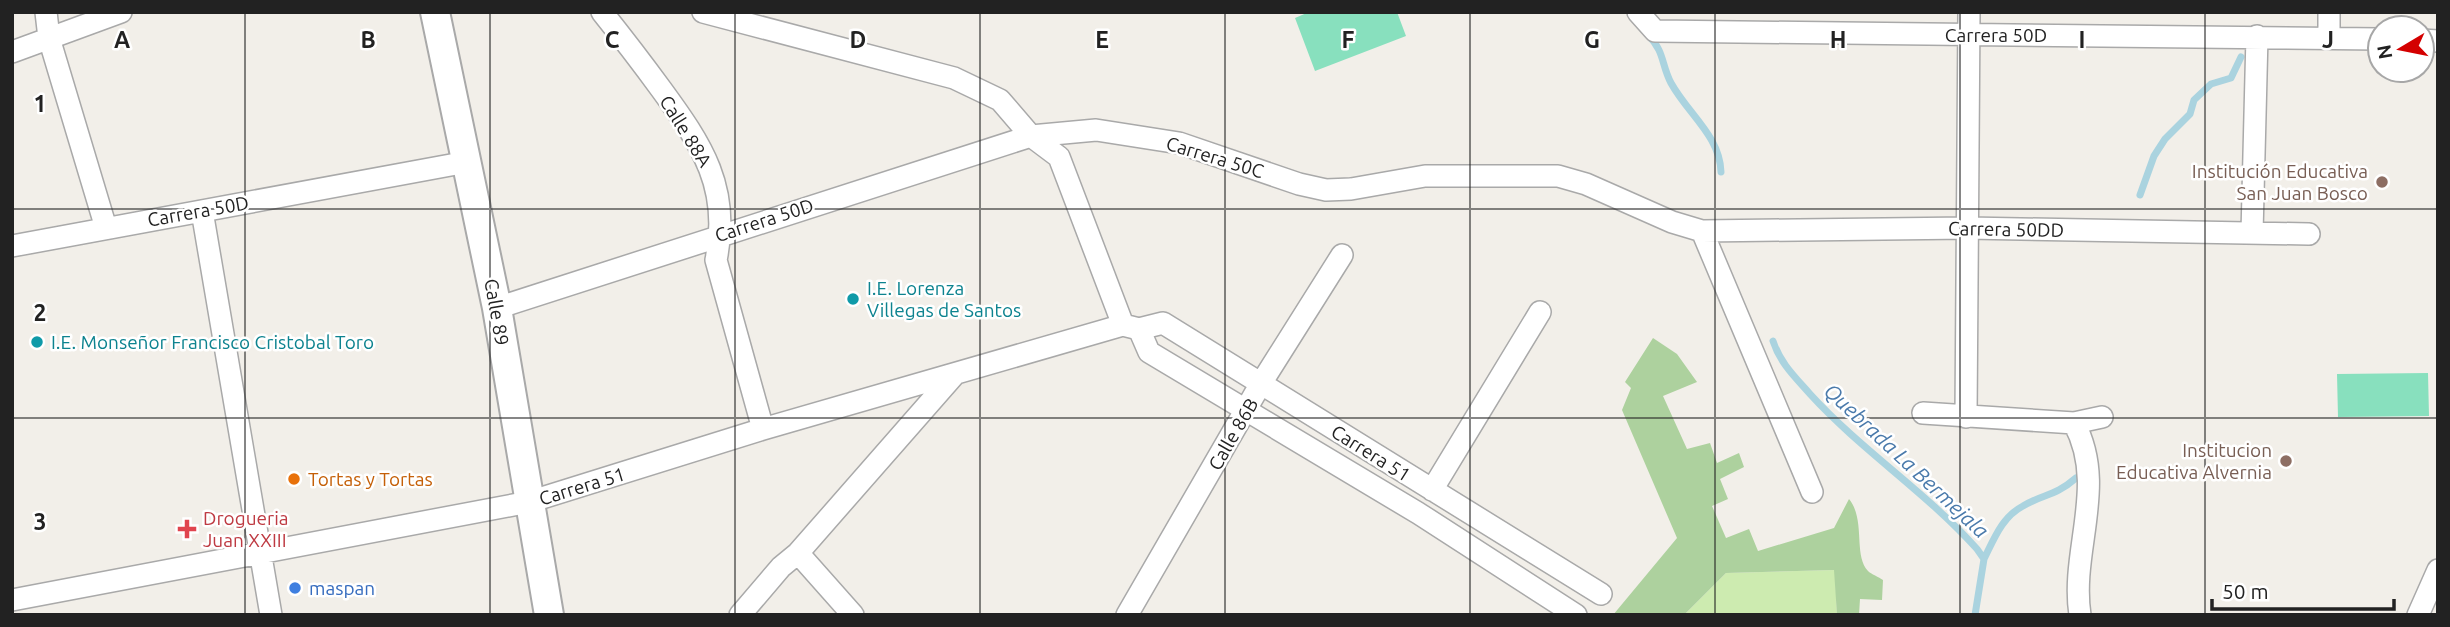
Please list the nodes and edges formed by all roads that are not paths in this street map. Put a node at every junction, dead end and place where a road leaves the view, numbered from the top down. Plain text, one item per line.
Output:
1 (46, 12) edge
2 (121, 12) edge
3 (435, 12) edge
4 (602, 12) edge
5 (703, 12) edge
6 (1637, 12) edge
7 (1969, 12) edge
8 (2329, 12) edge
9 (1969, 34) junction
10 (2257, 36) junction
11 (49, 38) junction
12 (2329, 38) junction
13 (2366, 39) edge
14 (12, 52) edge
15 (1031, 136) junction
16 (467, 162) junction
17 (202, 211) junction
18 (106, 228) junction
19 (1968, 228) junction
20 (1702, 231) junction
21 (722, 233) junction
22 (2252, 233) junction
23 (2309, 234) dead end
24 (12, 246) edge
25 (1342, 255) dead end
26 (498, 308) junction
27 (1540, 312) dead end
28 (1131, 327) junction
29 (954, 375) junction
30 (1260, 385) junction
31 (1247, 411) junction
32 (1923, 413) dead end
33 (1966, 417) junction
34 (2102, 417) dead end
35 (2074, 423) junction
36 (763, 429) junction
37 (1432, 490) junction
38 (1812, 492) dead end
39 (529, 502) junction
40 (260, 553) junction
41 (798, 553) junction
42 (2437, 571) edge
43 (1601, 594) dead end
44 (12, 600) edge
45 (271, 615) edge
46 (549, 615) edge
47 (740, 615) edge
48 (853, 615) edge
49 (1126, 615) edge
50 (1576, 615) edge
51 (2080, 615) edge
52 (2418, 615) edge

1 - 11 street
2 - 11 street
3 - 16 street, Calle 89
4 - 21 street, Calle 88A
5 - 15 street
6 - 9 street, Carrera 50D
7 - 9 street
8 - 12 street
9 - 10 street, Carrera 50D
9 - 19 street
10 - 12 street, Carrera 50D
10 - 22 street
11 - 14 street
11 - 18 street
12 - 13 street, Carrera 50D
15 - 20 street, Carrera 50C
15 - 21 street, Carrera 50D
15 - 28 street
16 - 17 street, Carrera 50D
16 - 26 street, Calle 89
17 - 18 street, Carrera 50D
17 - 40 street
18 - 24 street, Carrera 50D
19 - 20 street, Carrera 50DD
19 - 22 street, Carrera 50DD
19 - 33 street
20 - 38 street
21 - 26 street, Carrera 50D
21 - 36 street, Calle 88A
22 - 23 street, Carrera 50DD
25 - 30 street, Calle 86B
26 - 39 street, Calle 89
27 - 37 street
28 - 29 street, Carrera 51
28 - 30 street, Carrera 51
28 - 31 street, Carrera 51
29 - 36 street, Carrera 51
29 - 41 street
30 - 31 street, Calle 86B
30 - 37 street, Carrera 51
31 - 49 street, Calle 86B
31 - 50 street, Carrera 51
32 - 33 street
33 - 35 street
34 - 35 street
35 - 51 street
36 - 39 street, Carrera 51
37 - 43 street, Carrera 51
39 - 40 street, Carrera 51
39 - 46 street, Calle 89
40 - 44 street, Carrera 51
40 - 45 street
41 - 47 street
41 - 48 street
42 - 52 street

